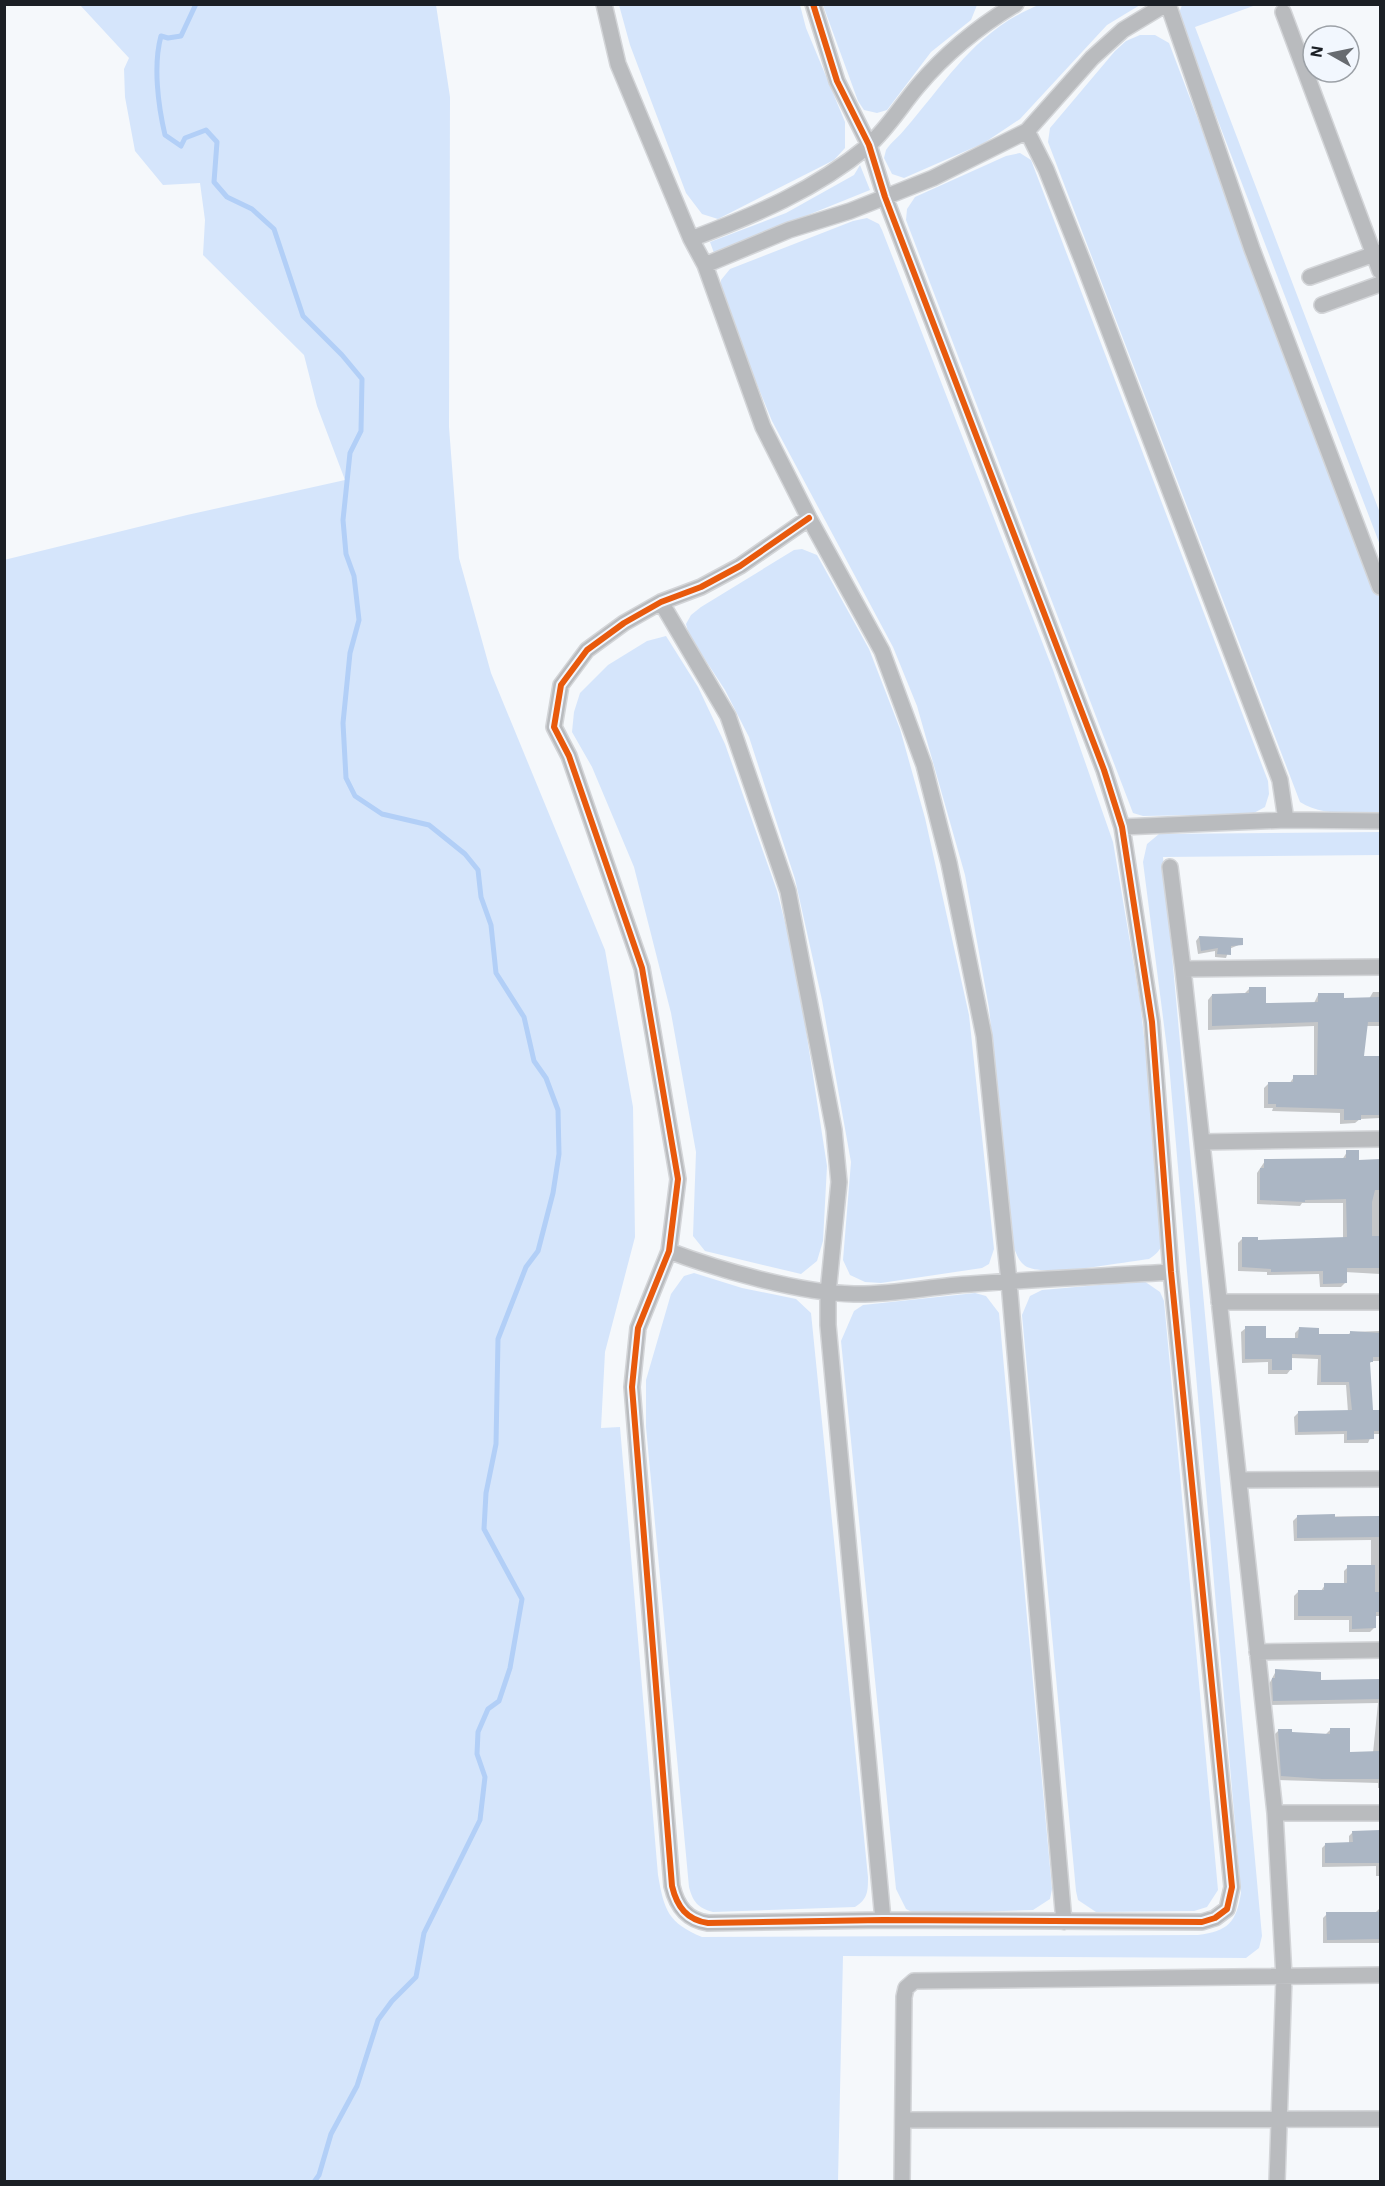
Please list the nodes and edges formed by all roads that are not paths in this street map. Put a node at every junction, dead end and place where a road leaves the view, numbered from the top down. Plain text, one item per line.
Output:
1 (604, 4) edge
2 (813, 4) edge
3 (1016, 4) edge
4 (1167, 4) edge
5 (994, 10) edge
6 (1283, 12) dead end
7 (1027, 131) junction
8 (869, 145) junction
9 (885, 197) junction
10 (691, 239) junction
11 (1377, 254) edge
12 (705, 265) junction
13 (1380, 271) edge
14 (1310, 277) dead end
15 (1380, 284) edge
16 (1322, 305) dead end
17 (809, 518) junction
18 (1380, 587) edge
19 (661, 602) junction
20 (1286, 820) junction
21 (1380, 821) edge
22 (1122, 827) junction
23 (1170, 867) dead end
24 (1380, 967) edge
25 (1183, 969) junction
26 (1380, 1138) edge
27 (1202, 1142) junction
28 (669, 1251) junction
29 (1171, 1272) junction
30 (1009, 1282) junction
31 (828, 1293) junction
32 (1220, 1302) junction
33 (1380, 1302) edge
34 (1380, 1479) edge
35 (1239, 1480) junction
36 (1380, 1650) edge
37 (1257, 1652) junction
38 (1275, 1813) junction
39 (1380, 1813) edge
40 (883, 1920) junction
41 (1064, 1922) junction
42 (1380, 1975) edge
43 (1284, 1977) junction
44 (1280, 2119) junction
45 (1380, 2119) edge
46 (905, 2120) junction
47 (902, 2181) edge
48 (1277, 2181) edge

1 - 10 street
2 - 8 street
3 - 5 street
4 - 7 street
4 - 18 street
5 - 8 street
6 - 11 street
7 - 9 street
7 - 20 street
8 - 9 street
8 - 10 street
9 - 12 street
9 - 22 street
10 - 12 street
11 - 13 street
11 - 14 street
12 - 17 street
15 - 16 street
17 - 19 street
17 - 30 street
19 - 28 street
19 - 31 street
20 - 21 street
20 - 22 street
22 - 29 street
23 - 25 street
24 - 25 street
25 - 27 street
26 - 27 street
27 - 32 street
28 - 31 street
28 - 40 street
29 - 30 street
29 - 41 street
30 - 31 street
30 - 41 street
31 - 40 street
32 - 33 street
32 - 35 street
34 - 35 street
35 - 37 street
36 - 37 street
37 - 38 street
38 - 39 street
38 - 43 street
40 - 41 street
42 - 43 street
43 - 44 street
43 - 46 street
44 - 45 street
44 - 46 street
44 - 48 street
46 - 47 street

